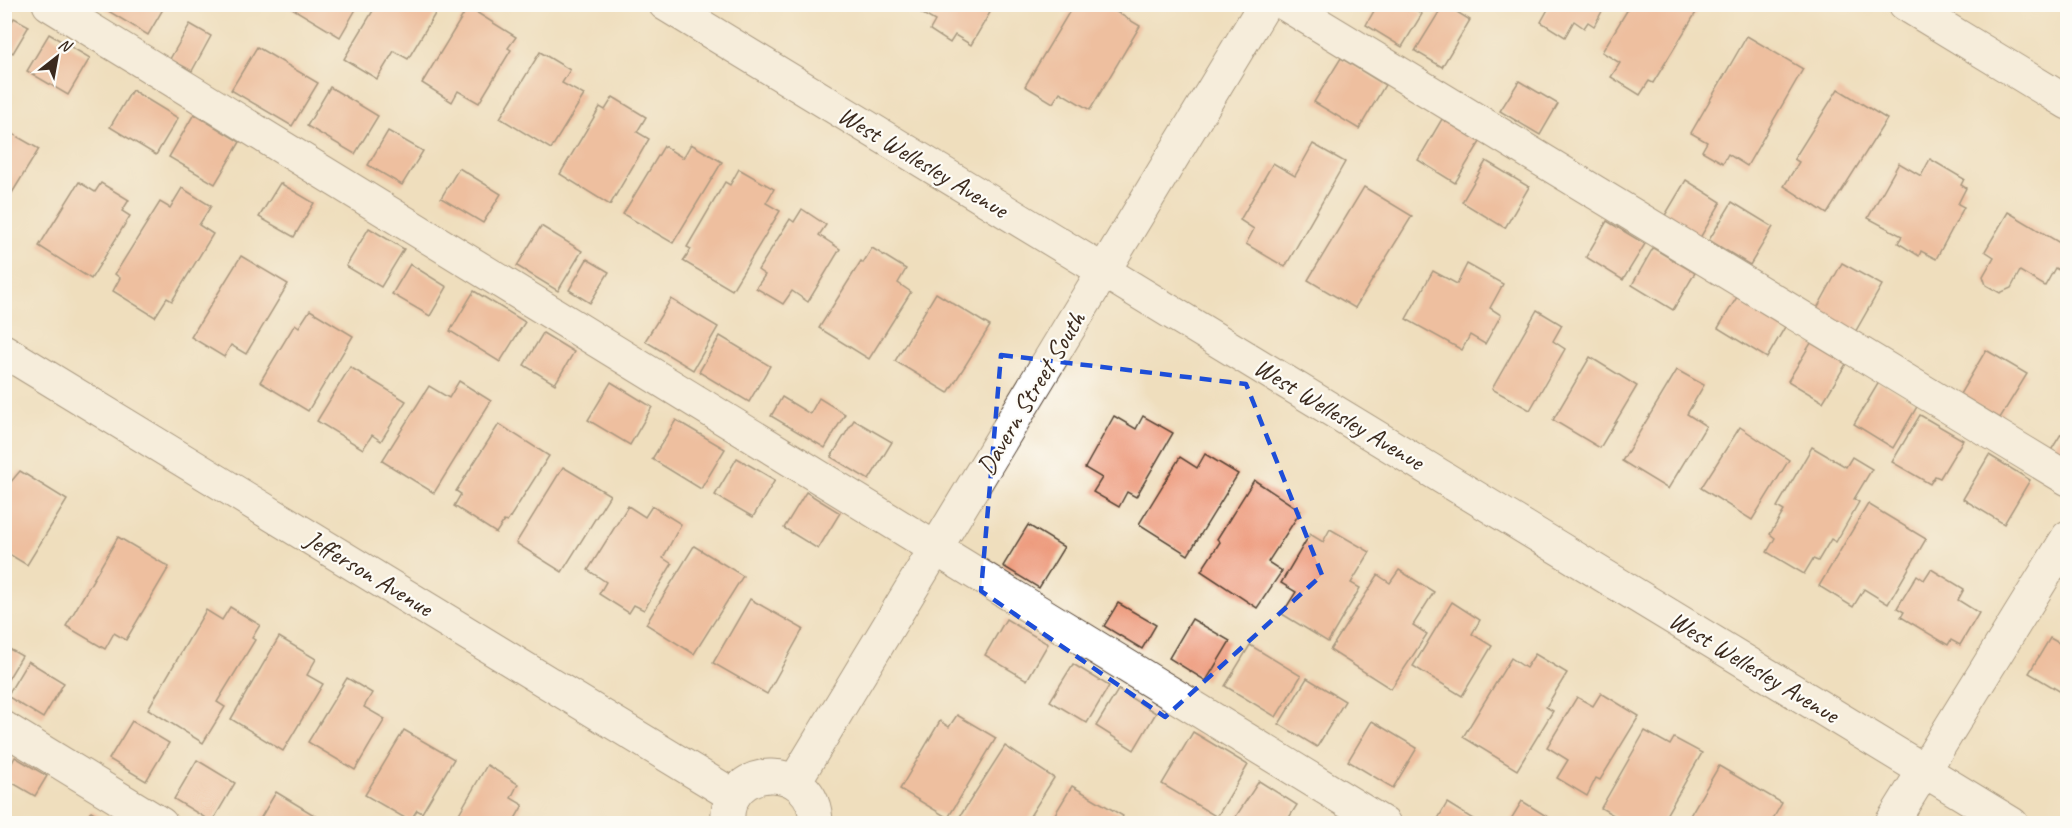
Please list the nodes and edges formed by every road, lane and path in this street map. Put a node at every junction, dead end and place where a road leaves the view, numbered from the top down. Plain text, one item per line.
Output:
1 (49, 4) edge
2 (665, 4) edge
3 (1265, 4) edge
4 (1285, 4) edge
5 (1905, 4) edge
6 (2067, 103) edge
7 (1104, 272) junction
8 (4, 351) edge
9 (2067, 479) edge
10 (2067, 537) edge
11 (936, 551) junction
12 (4, 728) edge
13 (1925, 770) junction
14 (795, 781) junction
15 (731, 810) edge
16 (161, 824) edge
17 (816, 824) edge
18 (1384, 824) edge
19 (1891, 824) edge
20 (2012, 824) edge

1 - 11 street
2 - 7 street, West Wellesley Avenue
3 - 7 street, Davern Street South
4 - 9 street
5 - 6 street
7 - 11 street, Davern Street South
7 - 13 street, West Wellesley Avenue
8 - 15 street, Jefferson Avenue
10 - 13 street
11 - 14 street, Davern Street South
11 - 18 street
12 - 16 street
13 - 19 street
13 - 20 street, West Wellesley Avenue
14 - 15 street
14 - 17 street

